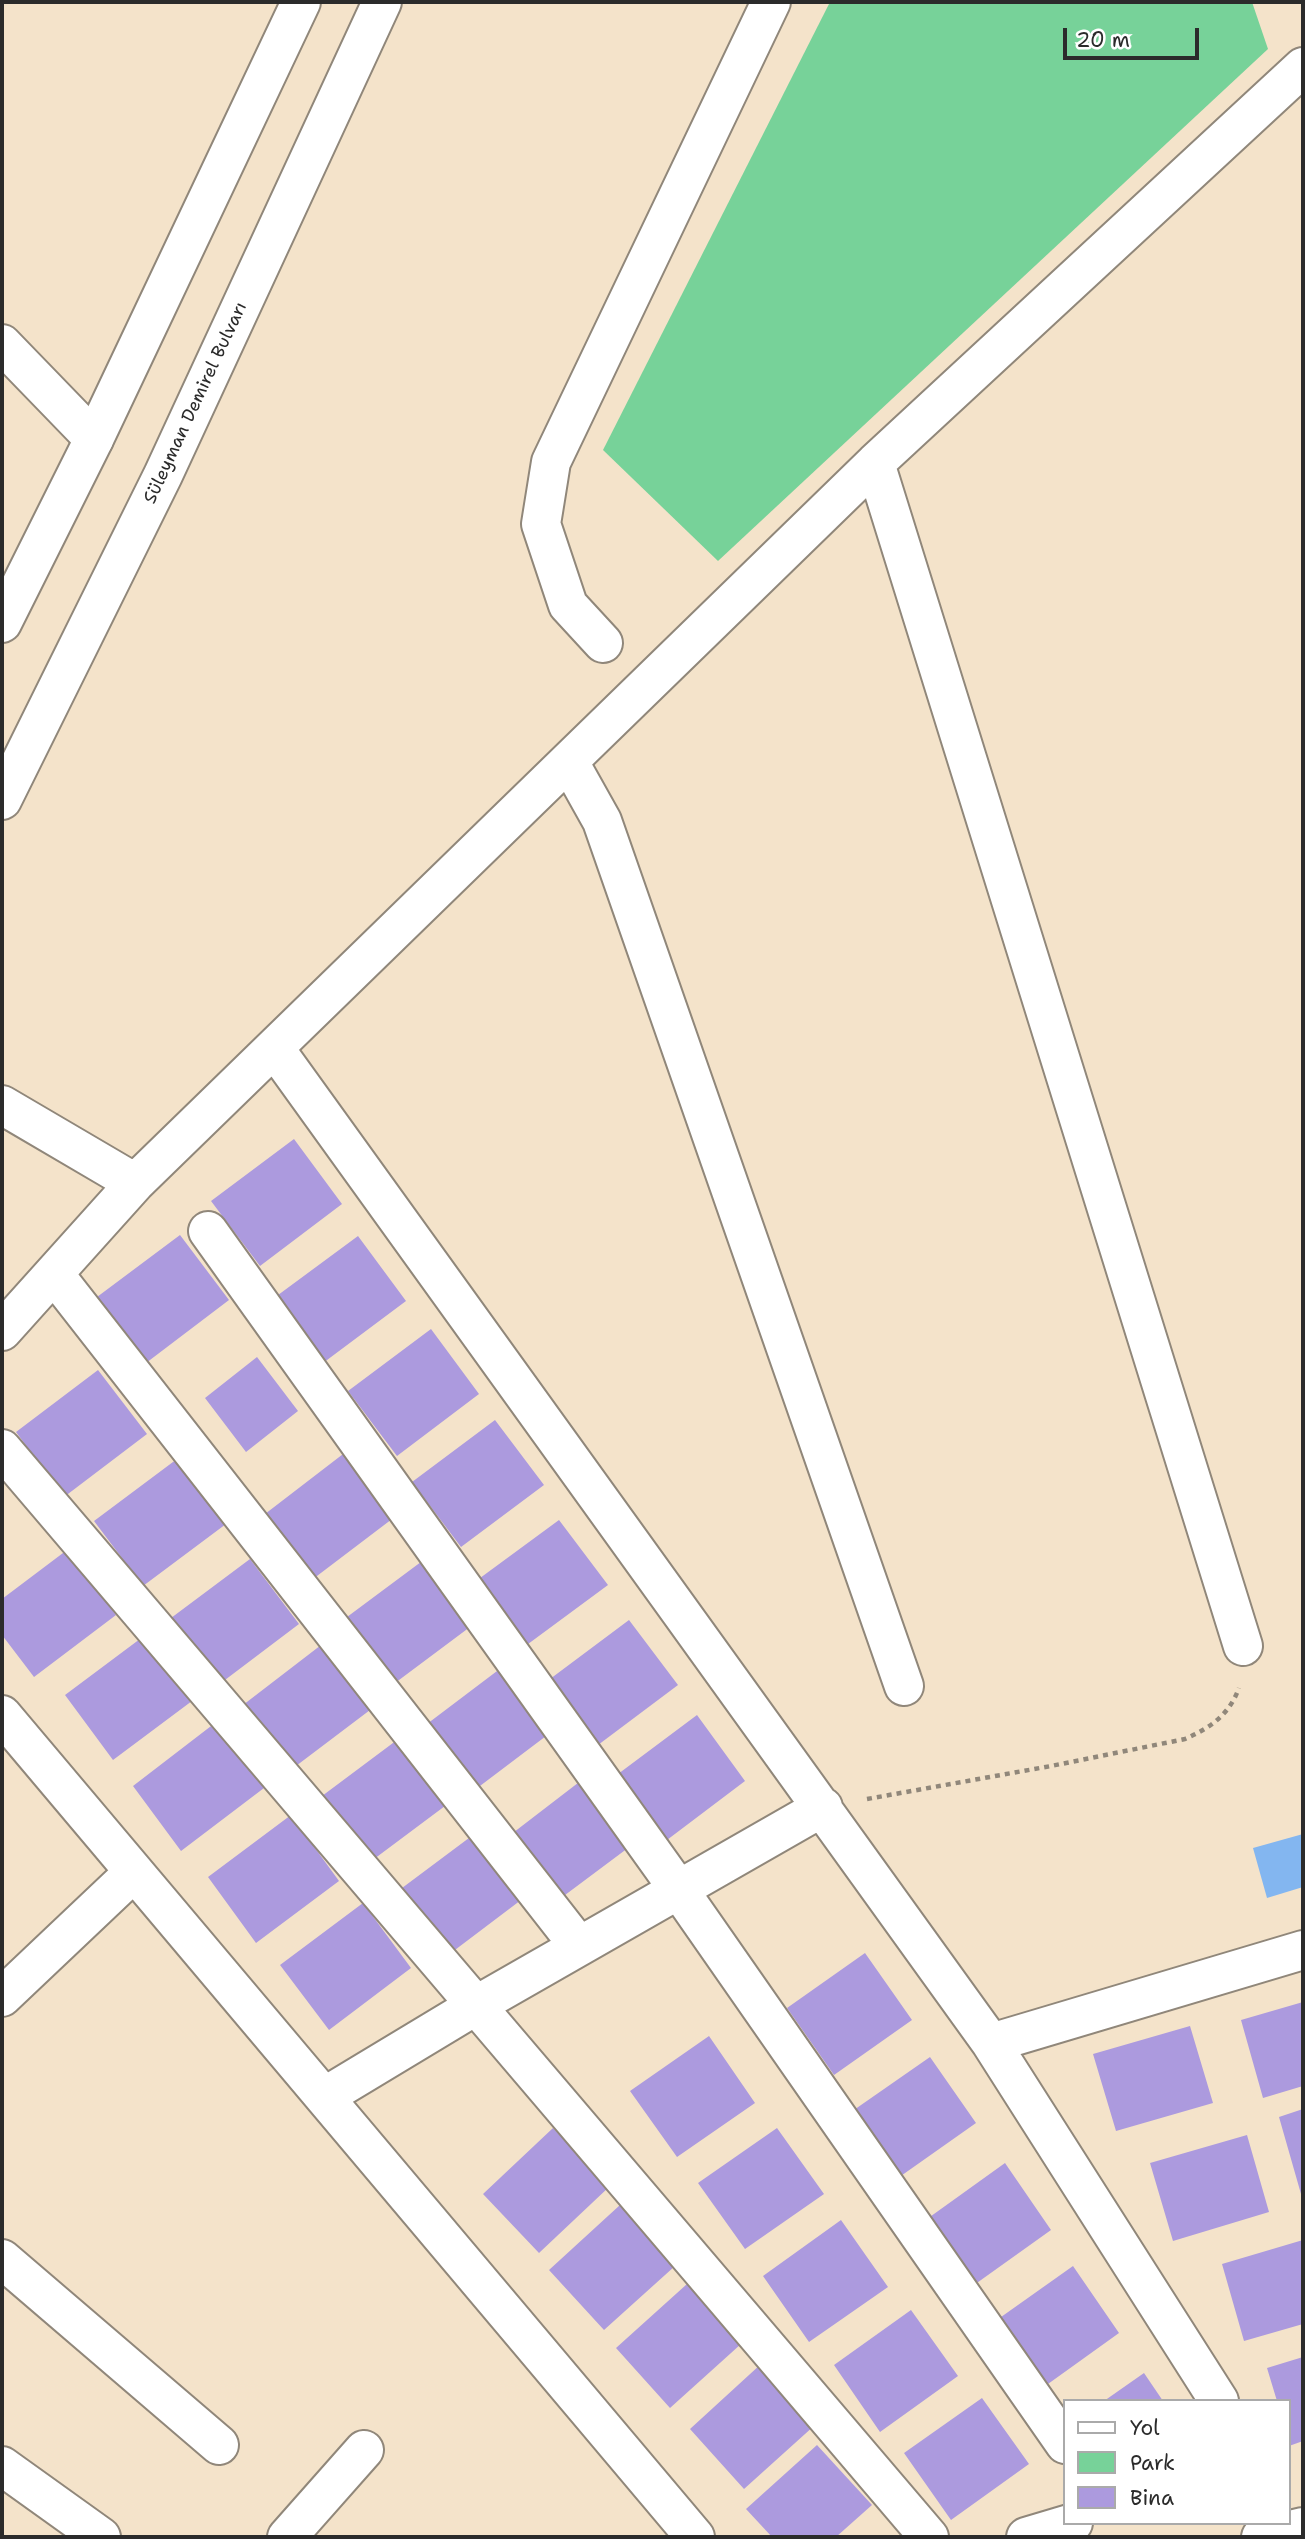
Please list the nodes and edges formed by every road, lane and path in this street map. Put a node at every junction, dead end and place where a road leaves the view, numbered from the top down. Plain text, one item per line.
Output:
1 (301, 2) edge
2 (382, 2) edge
3 (771, 2) edge
4 (1302, 73) edge
5 (2, 344) edge
6 (94, 439) junction
7 (875, 463) junction
8 (2, 623) edge
9 (603, 643) dead end
10 (569, 762) junction
11 (2, 800) edge
12 (275, 1049) junction
13 (2, 1105) edge
14 (135, 1183) junction
15 (208, 1230) dead end
16 (54, 1274) junction
17 (2, 1332) edge
18 (2, 1450) edge
19 (1243, 1646) joint
20 (904, 1686) dead end
21 (2, 1715) edge
22 (823, 1807) junction
23 (134, 1872) junction
24 (679, 1890) junction
25 (579, 1947) junction
26 (1303, 1950) edge
27 (2, 1997) edge
28 (475, 2006) junction
29 (991, 2043) junction
30 (324, 2097) junction
31 (2, 2259) edge
32 (1218, 2399) edge
33 (1064, 2443) edge
34 (219, 2445) dead end
35 (363, 2450) dead end
36 (2, 2466) edge
37 (1066, 2525) edge
38 (1299, 2526) edge
39 (101, 2537) edge
40 (287, 2537) edge
41 (695, 2537) edge
42 (929, 2537) edge
43 (1026, 2537) edge
44 (1261, 2537) edge

1 - 6 main road
2 - 11 main road, Süleyman Demirel Bulvarı
3 - 9 main road
4 - 7 main road
5 - 6 main road
6 - 8 main road
7 - 10 main road
7 - 19 main road
10 - 12 main road
10 - 20 main road
12 - 14 main road
12 - 22 main road
13 - 14 main road
14 - 16 main road
15 - 24 main road
16 - 17 main road
16 - 25 main road
18 - 28 main road
19 - 22 path
21 - 23 main road
22 - 24 main road
22 - 29 main road
23 - 27 main road
23 - 30 main road
24 - 25 main road
24 - 33 main road
25 - 28 main road
26 - 29 main road
28 - 30 main road
28 - 42 main road
29 - 32 main road
30 - 41 main road
31 - 34 main road
35 - 40 main road
36 - 39 main road
37 - 43 main road
38 - 44 main road

